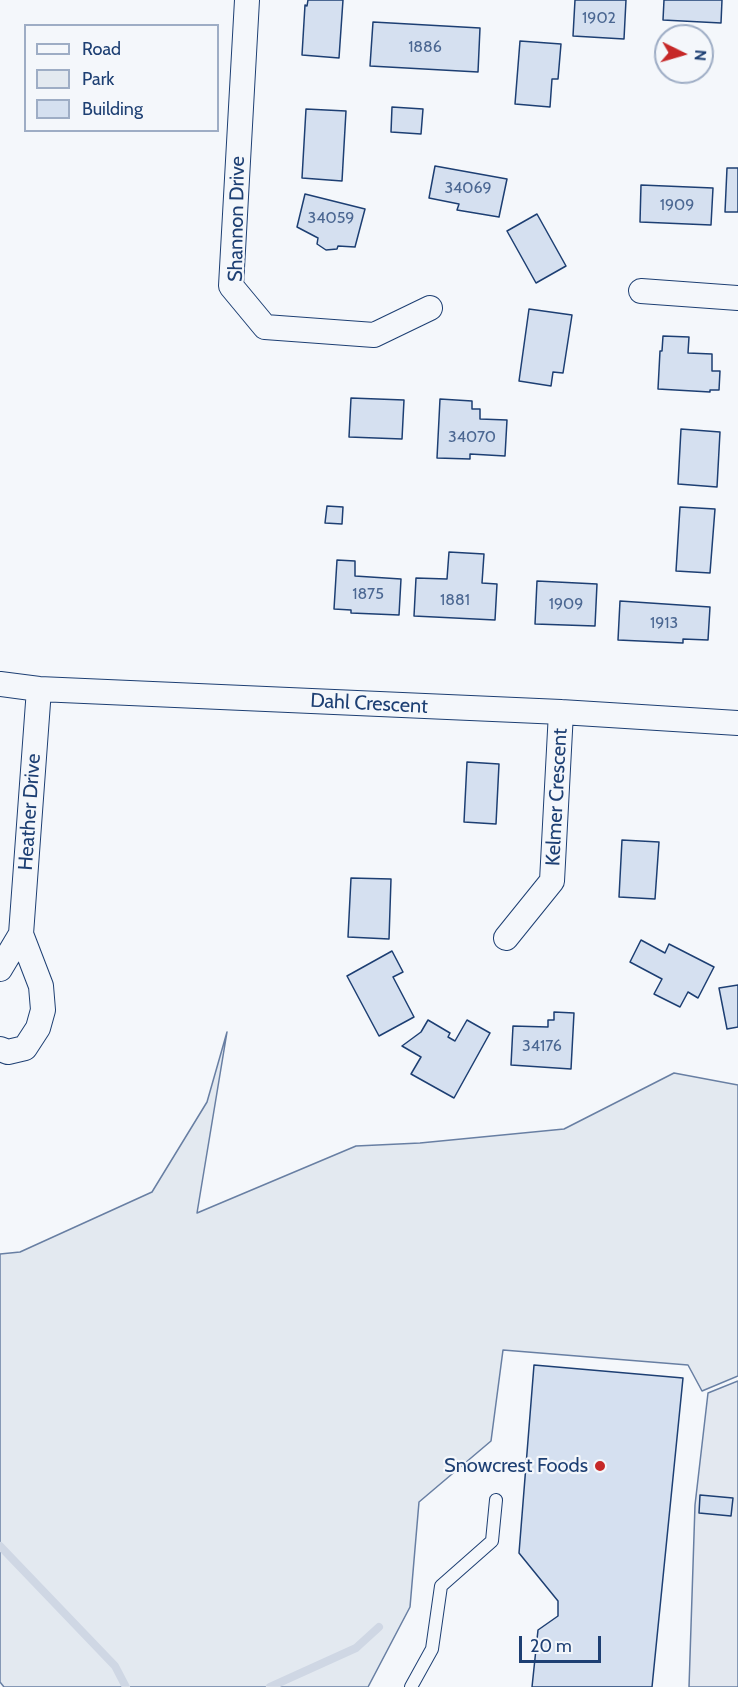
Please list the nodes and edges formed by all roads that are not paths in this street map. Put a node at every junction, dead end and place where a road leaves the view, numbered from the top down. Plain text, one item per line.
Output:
1 (247, 0) edge
2 (641, 291) dead end
3 (738, 298) edge
4 (430, 308) dead end
5 (0, 684) edge
6 (39, 689) junction
7 (561, 712) junction
8 (738, 723) edge
9 (21, 934) junction
10 (506, 938) dead end
11 (0, 969) edge
12 (0, 1049) edge
13 (496, 1500) dead end
14 (411, 1687) edge

1 - 4 street, Shannon Drive
2 - 3 street
5 - 6 street, Dahl Crescent
6 - 7 street, Dahl Crescent
6 - 9 street, Heather Drive
7 - 8 street, Dahl Crescent
7 - 10 street, Kelmer Crescent
9 - 11 street, Heather Drive
9 - 12 street, Heather Drive
13 - 14 lane

